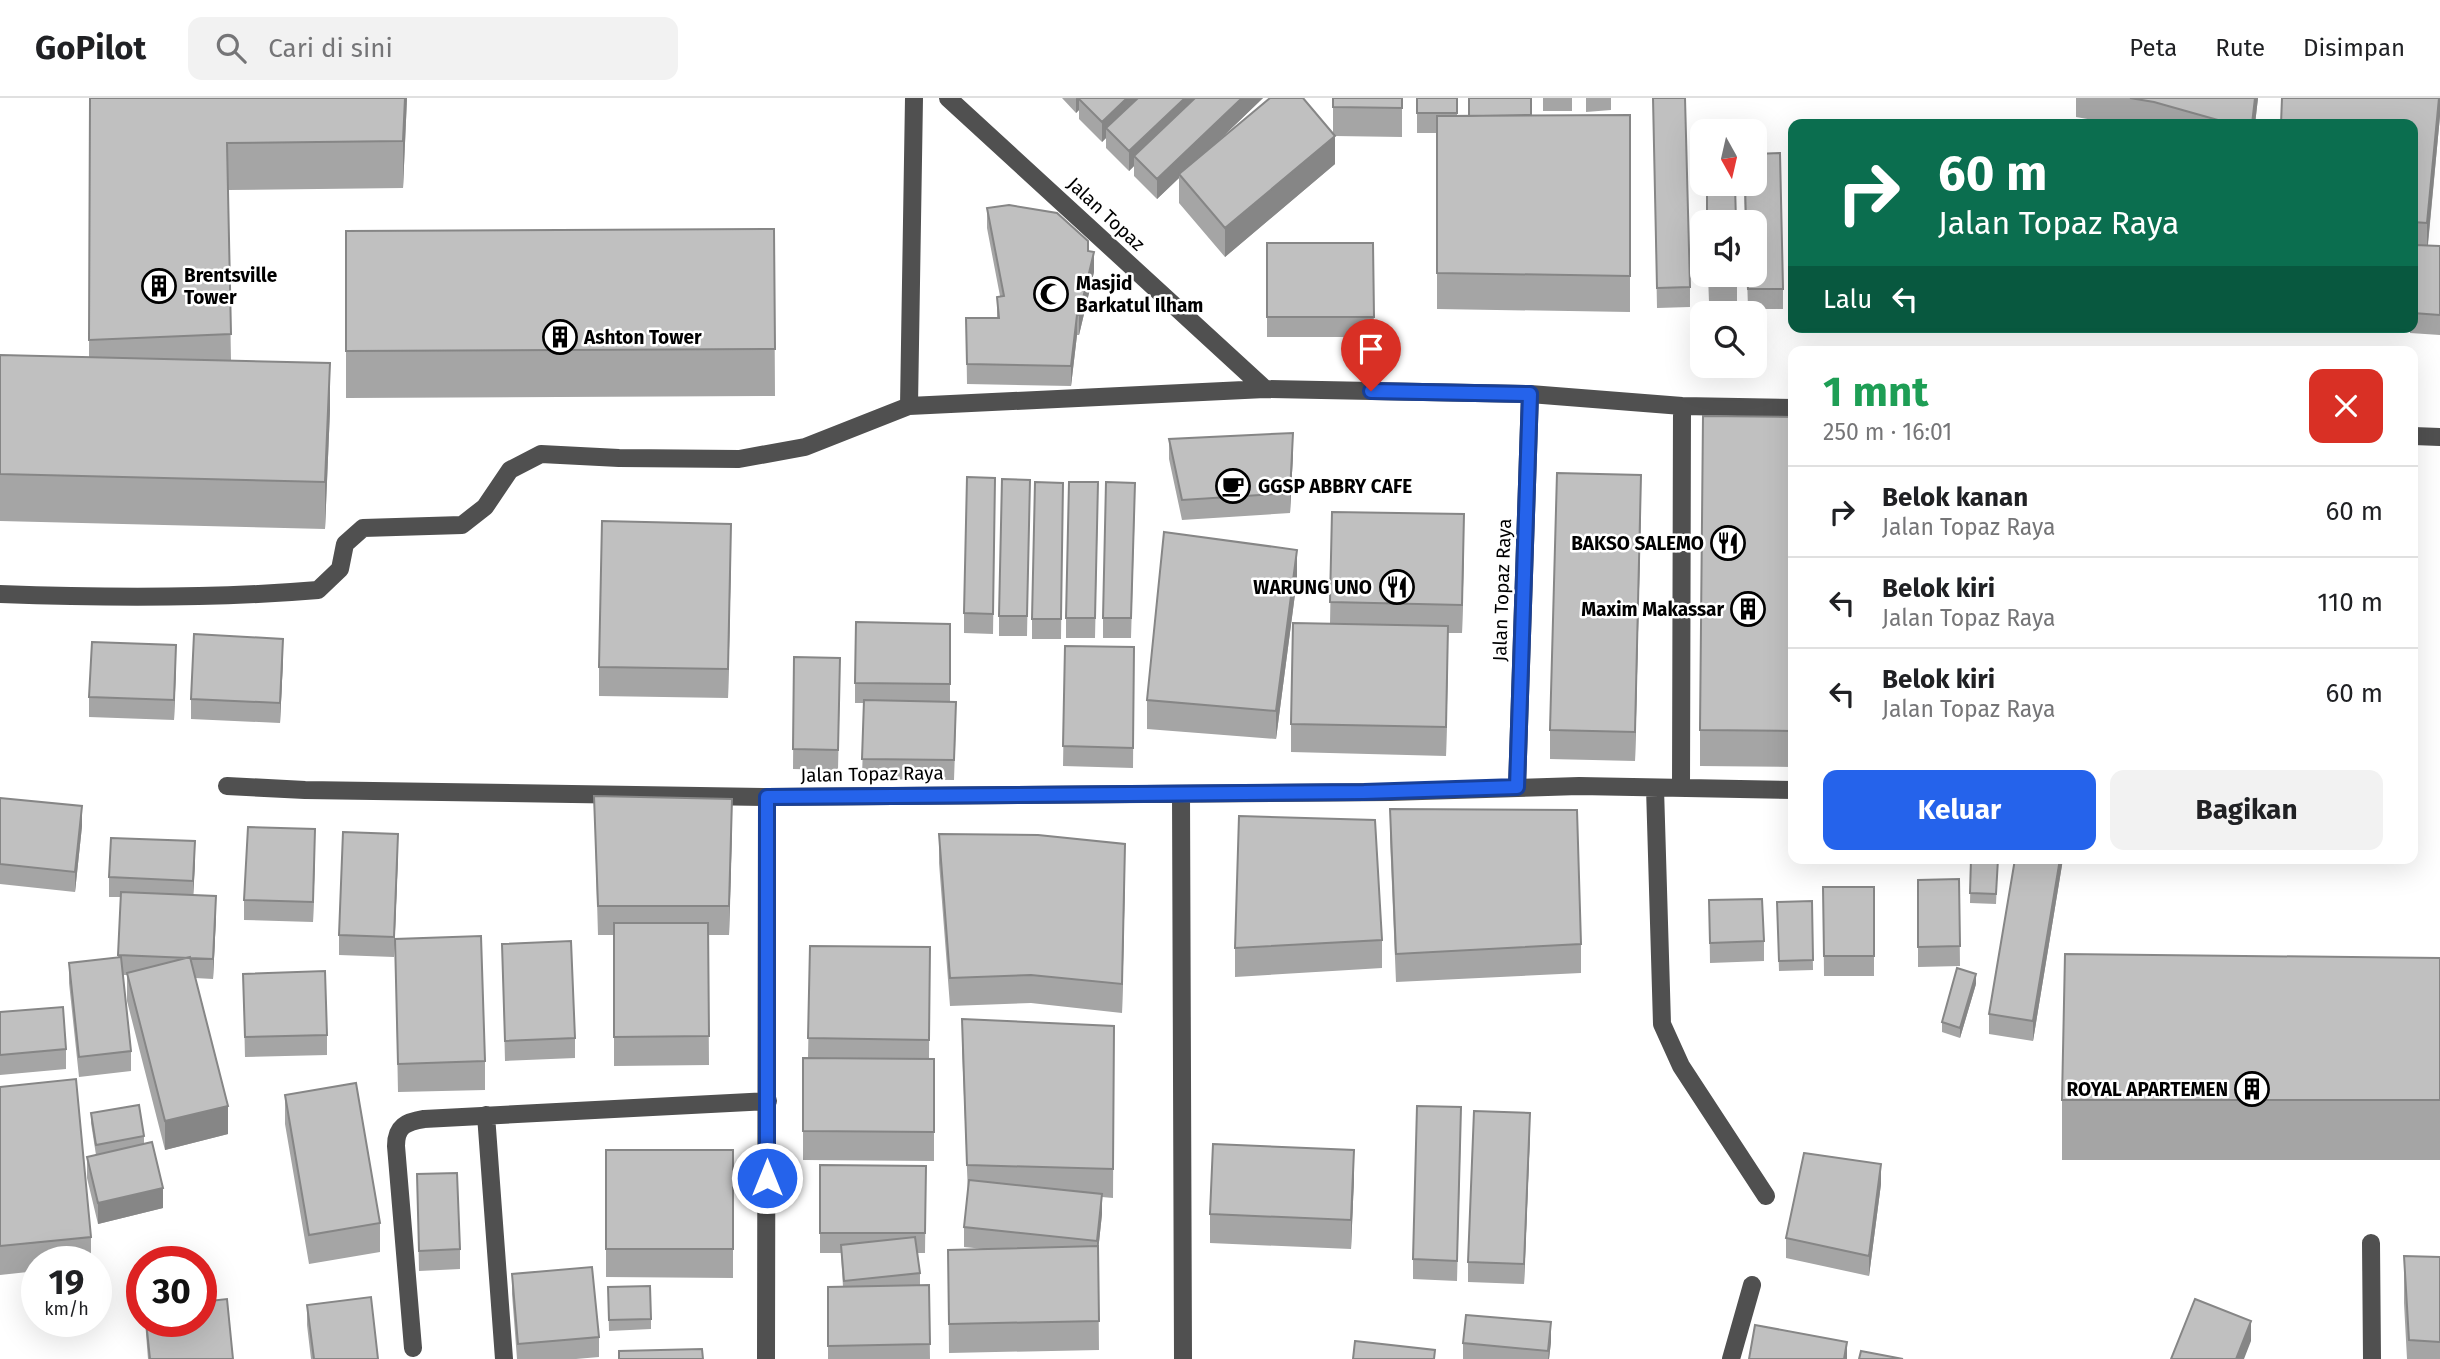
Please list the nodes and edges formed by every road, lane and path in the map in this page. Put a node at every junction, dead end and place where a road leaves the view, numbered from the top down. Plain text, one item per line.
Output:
1 (914, 98) edge
2 (948, 98) edge
3 (1265, 389) junction
4 (1530, 394) junction
5 (909, 406) junction
6 (1682, 406) junction
7 (1788, 408) edge
8 (2418, 436) edge
9 (2440, 438) edge
10 (0, 594) edge
11 (227, 786) dead end
12 (1517, 787) junction
13 (1681, 787) junction
14 (1655, 788) junction
15 (1788, 790) edge
16 (1181, 794) junction
17 (767, 797) junction
18 (768, 1101) junction
19 (486, 1115) junction
20 (1766, 1196) dead end
21 (2371, 1243) dead end
22 (1752, 1284) dead end
23 (413, 1348) dead end
24 (504, 1359) edge
25 (766, 1359) edge
26 (1183, 1359) edge
27 (1731, 1359) edge
28 (2372, 1359) edge

1 - 5 street
2 - 3 street, Jalan Topaz
3 - 4 street
3 - 5 street
4 - 6 street
4 - 12 street, Jalan Topaz Raya
5 - 10 street
6 - 7 street
6 - 13 street
8 - 9 street
11 - 17 street, Jalan Topaz Raya
12 - 14 street, Jalan Topaz Raya
12 - 16 street, Jalan Topaz Raya
13 - 14 street, Jalan Topaz Raya
13 - 15 street, Jalan Topaz Raya
14 - 20 street
16 - 17 street, Jalan Topaz Raya
16 - 26 street
17 - 18 street
18 - 19 street
18 - 25 street
19 - 23 street
19 - 24 street
21 - 28 street
22 - 27 street

